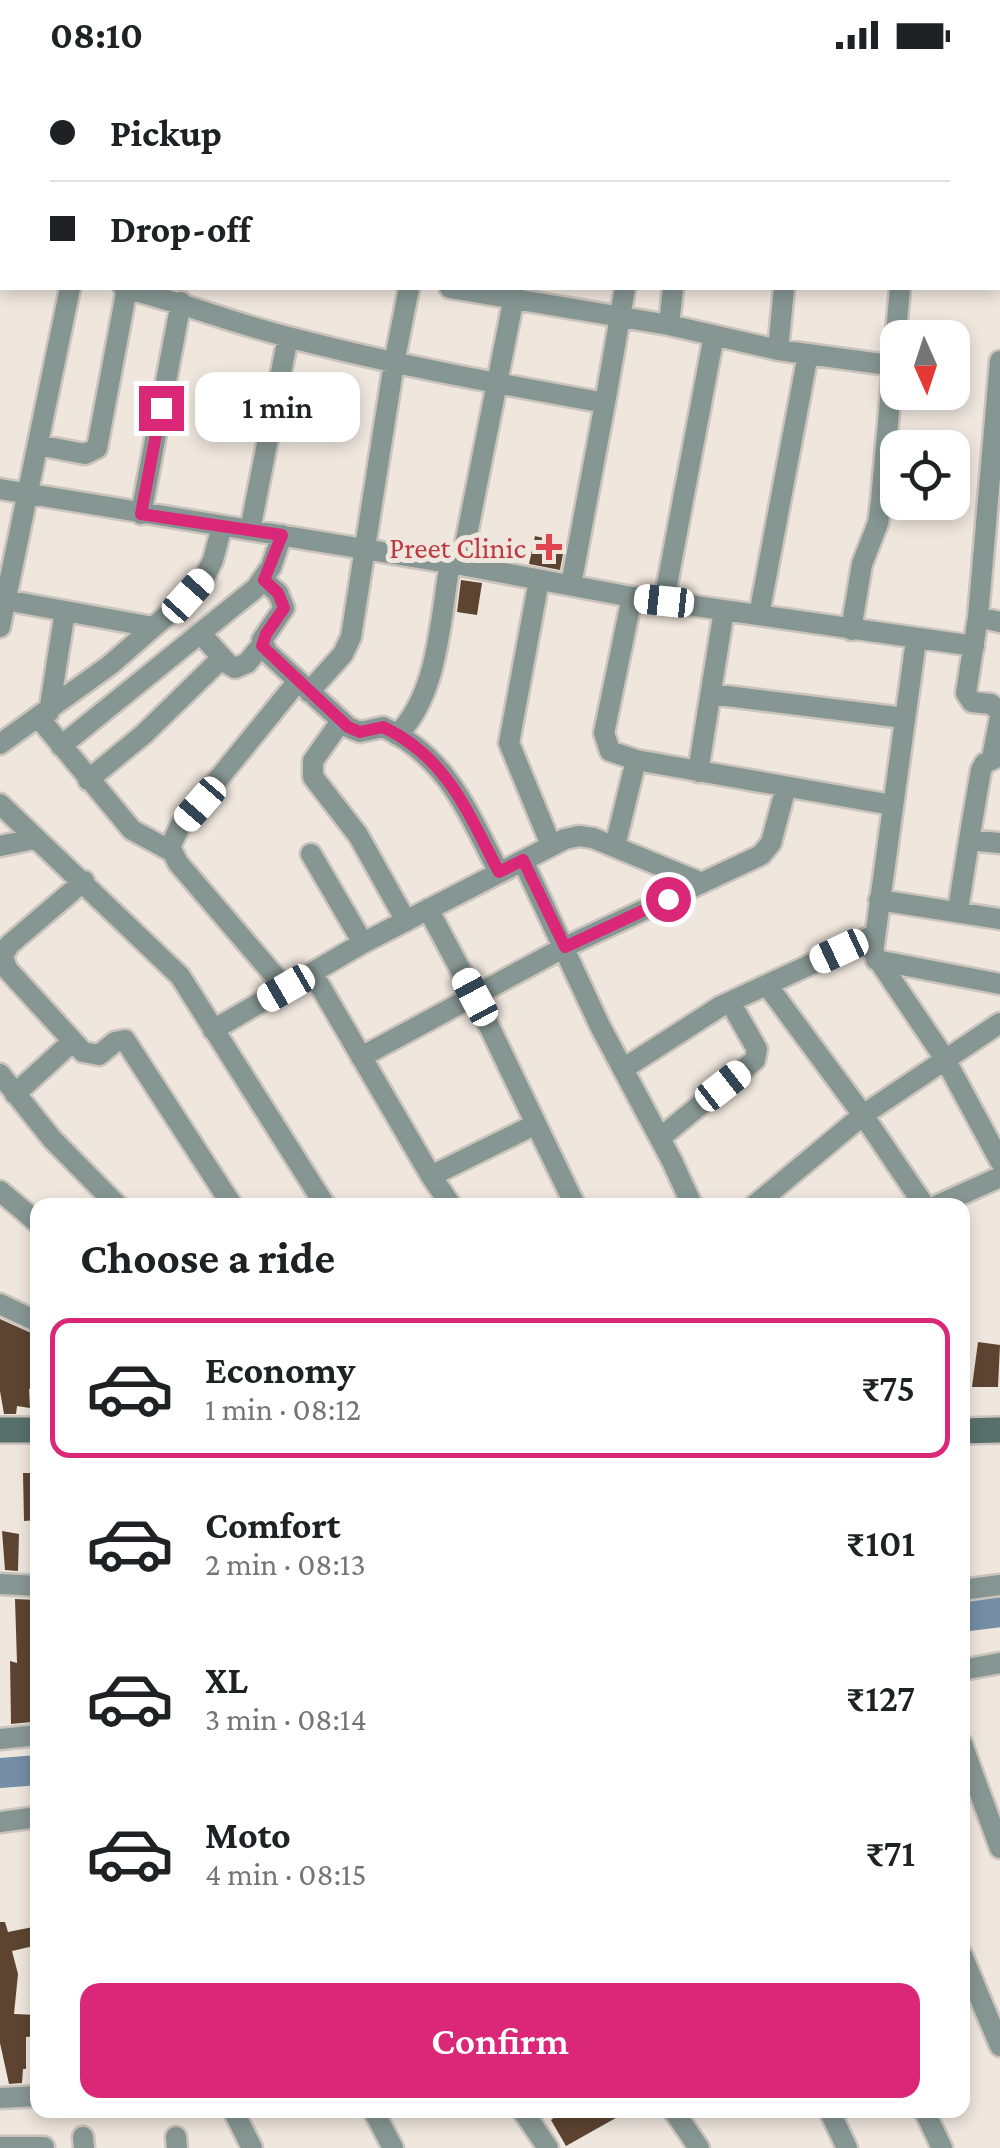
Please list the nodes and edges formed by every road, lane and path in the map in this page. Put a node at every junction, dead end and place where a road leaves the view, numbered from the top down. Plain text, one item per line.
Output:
1 (70, 290) edge
2 (126, 290) edge
3 (134, 290) edge
4 (409, 290) edge
5 (464, 290) edge
6 (624, 290) edge
7 (673, 290) edge
8 (784, 290) edge
9 (900, 290) edge
10 (514, 297) junction
11 (181, 302) junction
12 (618, 316) junction
13 (898, 320) edge
14 (669, 325) junction
15 (714, 335) junction
16 (288, 337) junction
17 (778, 350) junction
18 (808, 354) junction
19 (1000, 361) edge
20 (394, 363) junction
21 (880, 364) edge
22 (496, 384) junction
23 (605, 403) junction
24 (891, 410) edge
25 (38, 445) junction
26 (0, 489) edge
27 (28, 494) junction
28 (141, 514) junction
29 (222, 526) junction
30 (250, 530) junction
31 (282, 535) junction
32 (364, 548) junction
33 (455, 564) junction
34 (264, 580) junction
35 (538, 580) junction
36 (571, 585) junction
37 (632, 597) junction
38 (6, 600) junction
39 (664, 601) junction
40 (724, 610) junction
41 (65, 611) junction
42 (759, 615) junction
43 (978, 616) junction
44 (1000, 622) edge
45 (0, 627) edge
46 (153, 627) junction
47 (850, 630) junction
48 (201, 634) junction
49 (916, 640) junction
50 (262, 646) junction
51 (974, 646) junction
52 (222, 658) junction
53 (304, 687) junction
54 (711, 694) junction
55 (1000, 714) edge
56 (44, 715) junction
57 (904, 718) junction
58 (341, 721) junction
59 (397, 734) junction
60 (0, 744) edge
61 (61, 746) junction
62 (996, 757) edge
63 (636, 760) junction
64 (698, 772) junction
65 (88, 780) junction
66 (786, 787) junction
67 (0, 804) edge
68 (892, 805) junction
69 (34, 839) junction
70 (969, 840) junction
71 (1000, 843) edge
72 (551, 845) junction
73 (0, 846) edge
74 (615, 846) junction
75 (171, 852) junction
76 (310, 854) dead end
77 (523, 860) junction
78 (499, 872) junction
79 (84, 881) junction
80 (702, 883) junction
81 (879, 900) junction
82 (428, 909) junction
83 (958, 910) junction
84 (406, 920) junction
85 (1000, 920) edge
86 (874, 934) junction
87 (363, 943) junction
88 (565, 947) junction
89 (876, 960) junction
90 (313, 974) junction
91 (1000, 984) edge
92 (767, 985) junction
93 (286, 988) junction
94 (475, 997) junction
95 (730, 1002) junction
96 (1000, 1022) edge
97 (213, 1030) junction
98 (73, 1041) junction
99 (362, 1057) junction
100 (945, 1059) junction
101 (623, 1069) junction
102 (0, 1074) edge
103 (15, 1094) junction
104 (863, 1115) junction
105 (536, 1124) junction
106 (660, 1138) junction
107 (1000, 1161) edge
108 (430, 1176) junction
109 (1000, 1177) edge
110 (0, 1191) edge
111 (109, 1198) edge
112 (227, 1198) edge
113 (321, 1198) edge
114 (447, 1198) edge
115 (573, 1198) edge
116 (689, 1198) edge
117 (763, 1198) edge
118 (919, 1198) edge
119 (954, 1198) edge
120 (30, 1216) edge
121 (0, 1304) edge
122 (30, 1318) edge
123 (970, 1414) edge
124 (1000, 1414) edge
125 (0, 1430) edge
126 (30, 1430) edge
127 (1000, 1430) edge
128 (970, 1431) edge
129 (0, 1446) edge
130 (30, 1446) edge
131 (0, 1584) edge
132 (1000, 1585) edge
133 (30, 1586) edge
134 (970, 1589) edge
135 (1000, 1663) edge
136 (970, 1669) edge
137 (30, 1736) edge
138 (0, 1739) edge
139 (970, 1766) edge
140 (30, 1817) edge
141 (0, 1822) edge
142 (1000, 1848) edge
143 (970, 1974) edge
144 (1000, 2046) edge
145 (30, 2096) edge
146 (0, 2098) edge
147 (237, 2118) edge
148 (377, 2118) edge
149 (527, 2118) edge
150 (679, 2118) edge
151 (833, 2118) edge
152 (928, 2118) edge
153 (44, 2147) edge
154 (0, 2148) edge
155 (252, 2148) edge
156 (392, 2148) edge
157 (548, 2148) edge
158 (699, 2148) edge
159 (846, 2148) edge
160 (942, 2148) edge

1 - 25 street
2 - 25 street
3 - 11 street
4 - 20 street
5 - 10 street
6 - 12 street
7 - 14 street
8 - 17 street
9 - 13 street
10 - 12 street
10 - 22 street
11 - 16 street
11 - 28 street
12 - 14 street
12 - 23 street
14 - 15 street
15 - 17 street
15 - 39 street
16 - 20 street
16 - 30 street
17 - 18 street
18 - 21 street
18 - 42 street
19 - 43 street
20 - 22 street
20 - 32 street
22 - 23 street
22 - 33 street
23 - 36 street
24 - 47 street
25 - 27 street
26 - 27 street
27 - 28 street
27 - 38 street
28 - 29 street
29 - 30 street
29 - 46 street
30 - 31 street
31 - 32 street
31 - 34 street
32 - 33 street
32 - 53 street
33 - 35 street
33 - 59 street
34 - 48 street
34 - 50 street
35 - 36 street
35 - 72 street
36 - 37 street
37 - 39 street
37 - 63 street
38 - 41 street
38 - 45 street
39 - 40 street
40 - 42 street
40 - 54 street
41 - 46 street
41 - 56 street
42 - 47 street
43 - 44 street
43 - 51 street
46 - 56 street
47 - 49 street
48 - 52 street
48 - 61 street
49 - 51 street
49 - 57 street
50 - 52 street
50 - 53 street
51 - 55 street
52 - 65 street
53 - 58 street
53 - 75 street
54 - 57 street
54 - 64 street
55 - 62 street
56 - 60 street
56 - 61 street
57 - 68 street
58 - 59 street
58 - 84 street
59 - 78 street
61 - 65 street
62 - 70 street
63 - 64 street
63 - 74 street
64 - 66 street
65 - 75 street
66 - 68 street
66 - 80 street
67 - 69 street
68 - 81 street
69 - 73 street
69 - 79 street
70 - 71 street
70 - 83 street
72 - 74 street
72 - 77 street
74 - 80 street
75 - 93 street
76 - 87 street
77 - 78 street
77 - 88 street
78 - 82 street
79 - 97 street
79 - 98 street
80 - 88 street
81 - 83 street
81 - 86 street
82 - 84 street
82 - 94 street
83 - 85 street
84 - 87 street
86 - 89 street
86 - 92 street
87 - 90 street
88 - 94 street
88 - 101 street
89 - 91 street
89 - 100 street
90 - 93 street
90 - 99 street
92 - 95 street
92 - 104 street
93 - 97 street
94 - 99 street
94 - 105 street
95 - 101 street
95 - 106 street
96 - 100 street
97 - 113 street
98 - 103 street
98 - 112 street
99 - 108 street
100 - 104 street
100 - 107 street
101 - 106 street
102 - 103 street
103 - 111 street
104 - 117 street
104 - 118 street
105 - 108 street
105 - 115 street
106 - 116 street
108 - 114 street
109 - 119 street
110 - 120 street
121 - 122 street
123 - 124 main road
125 - 126 main road
127 - 128 main road
129 - 130 main road
131 - 133 street
132 - 134 street
135 - 136 street
137 - 138 street
139 - 142 street
140 - 141 street
143 - 144 street
145 - 146 street
147 - 155 street
148 - 156 street
149 - 157 street
150 - 158 street
151 - 159 street
152 - 160 street
153 - 154 street

